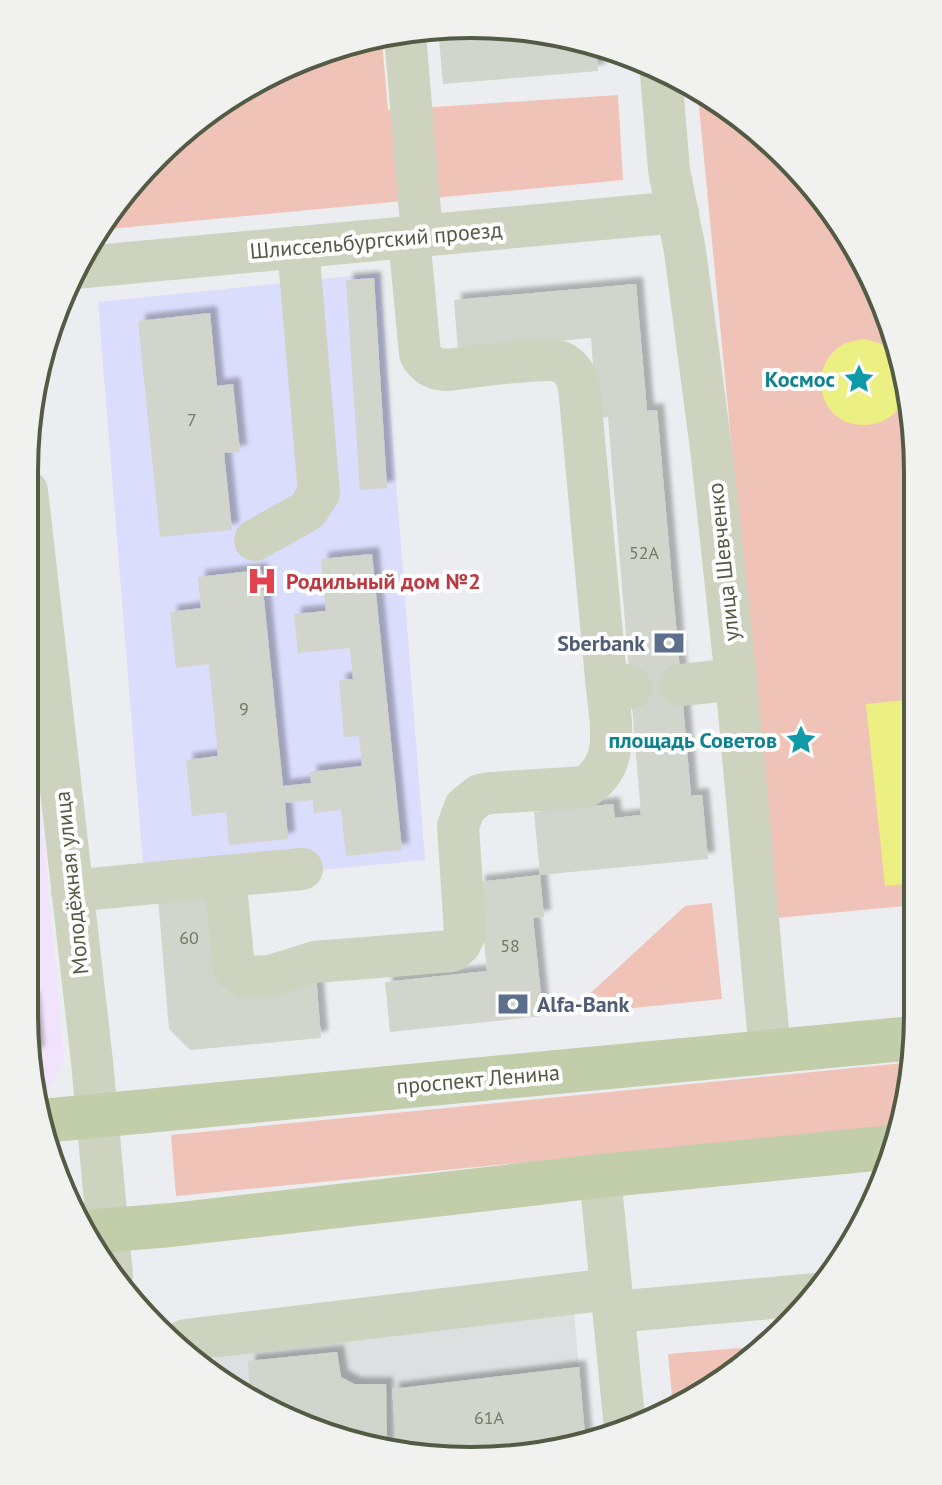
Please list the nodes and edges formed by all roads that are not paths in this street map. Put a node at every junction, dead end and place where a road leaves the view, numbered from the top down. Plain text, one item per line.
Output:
1 (405, 43) edge
2 (662, 82) edge
3 (678, 212) junction
4 (416, 236) junction
5 (298, 247) junction
6 (89, 267) edge
7 (255, 540) dead end
8 (38, 587) edge
9 (736, 679) junction
10 (681, 685) dead end
11 (302, 869) dead end
12 (225, 876) junction
13 (72, 891) junction
14 (903, 1039) edge
15 (770, 1052) junction
16 (97, 1116) junction
17 (52, 1120) edge
18 (882, 1148) edge
19 (600, 1176) junction
20 (96, 1230) edge
21 (97, 1232) edge
22 (801, 1295) edge
23 (613, 1301) junction
24 (185, 1340) dead end
25 (624, 1419) edge

1 - 4 street
2 - 3 street, улица Шевченко
3 - 4 street, Шлиссельбургский проезд
3 - 9 street, улица Шевченко
4 - 5 street, Шлиссельбургский проезд
4 - 12 street
5 - 6 street, Шлиссельбургский проезд
5 - 7 street
8 - 13 street, Молодёжная улица
9 - 10 street
9 - 15 street, улица Шевченко
11 - 12 street
12 - 13 street
13 - 16 street, Молодёжная улица
14 - 15 main road, проспект Ленина
15 - 16 main road, проспект Ленина
16 - 17 main road, проспект Ленина
16 - 20 street, Молодёжная улица
18 - 19 main road
19 - 21 main road
19 - 23 street
22 - 23 street
23 - 24 street
23 - 25 street

